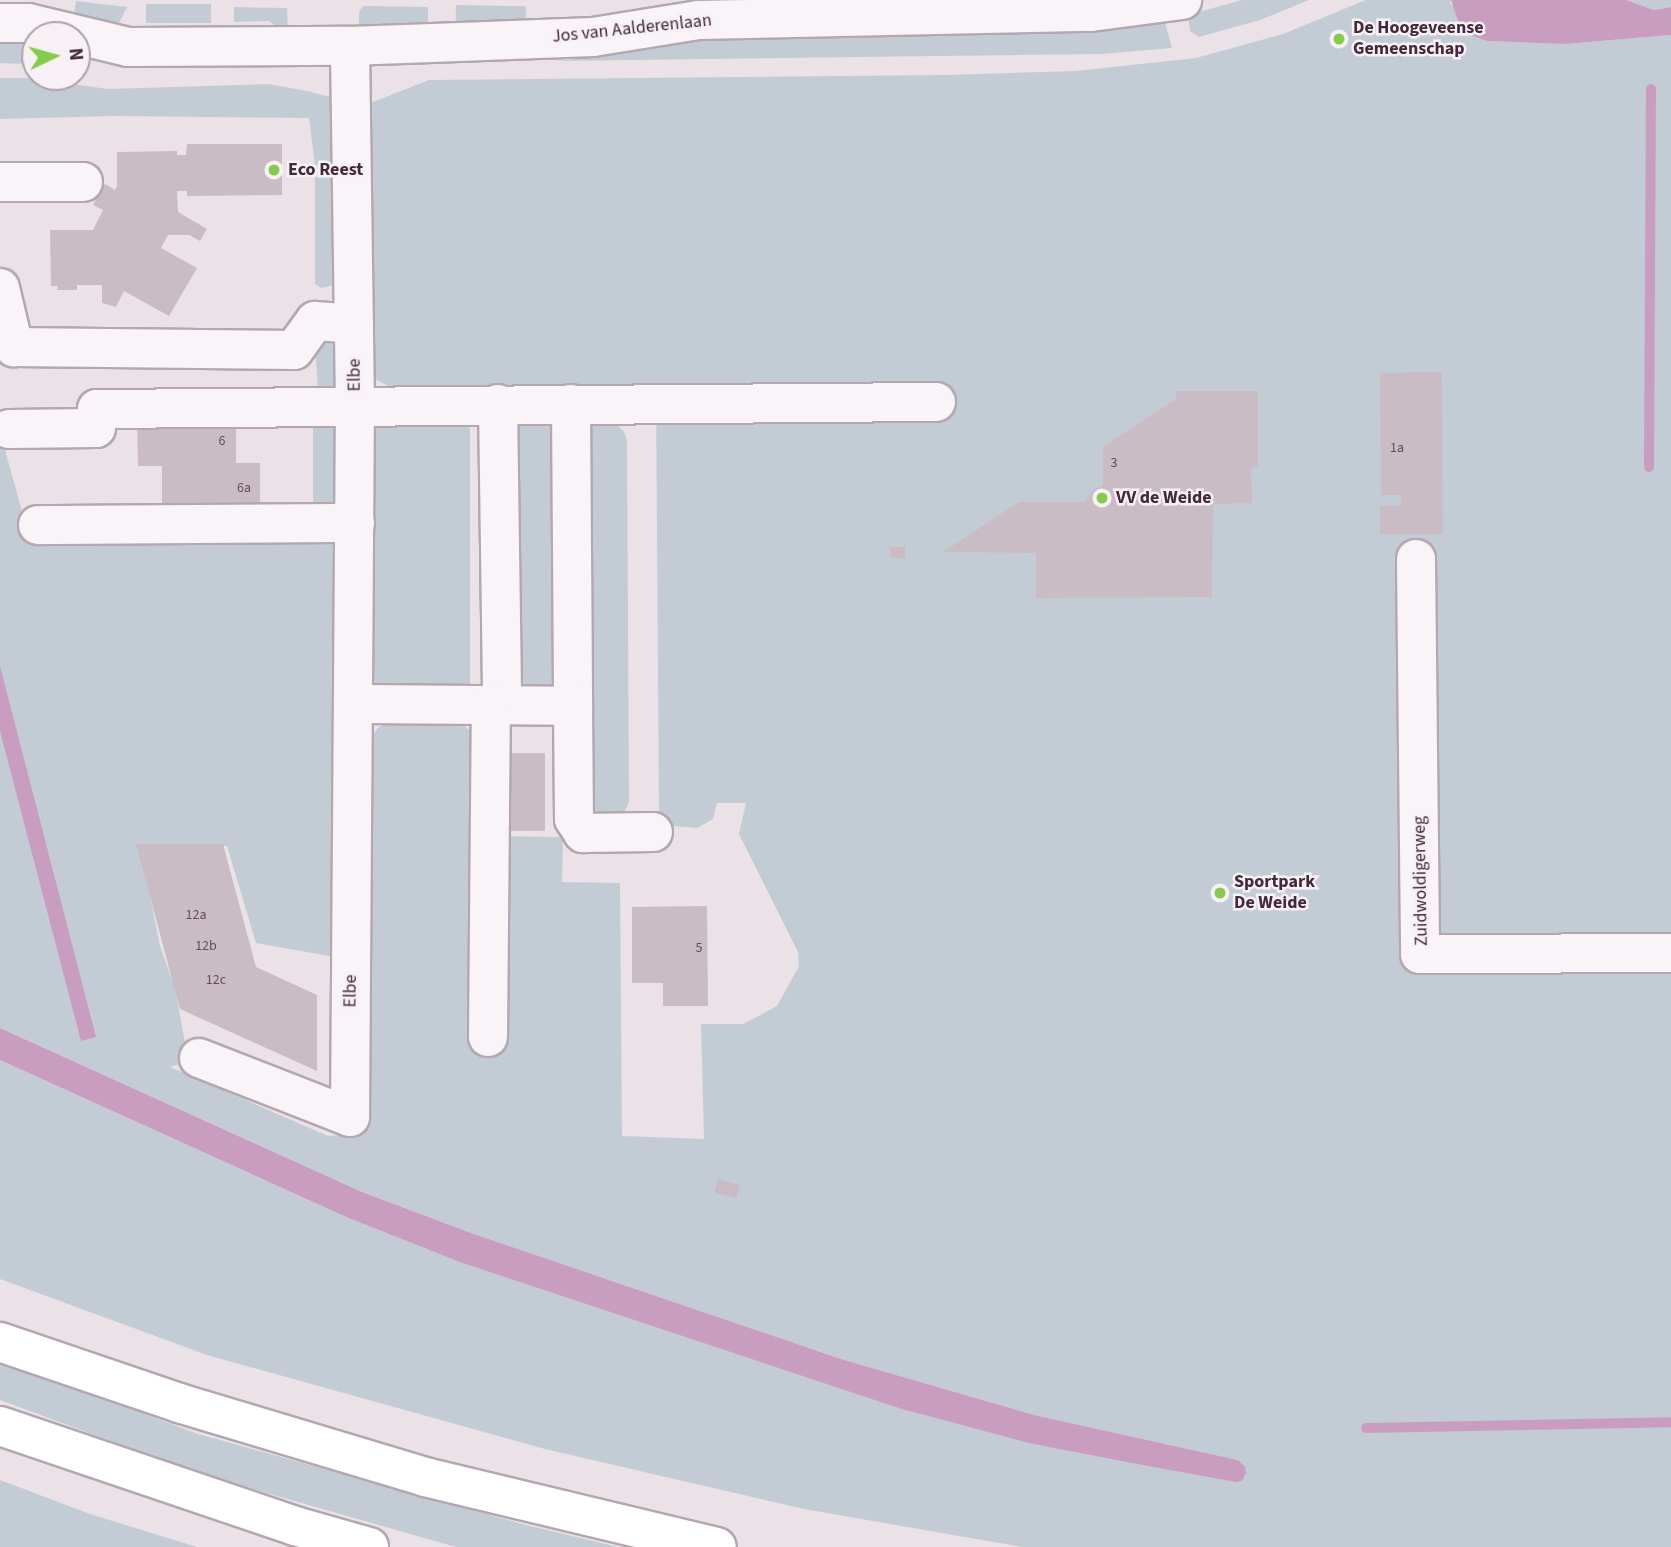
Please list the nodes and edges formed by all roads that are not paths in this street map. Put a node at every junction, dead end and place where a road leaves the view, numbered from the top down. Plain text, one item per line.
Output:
1 (1182, 0) edge
2 (0, 23) edge
3 (350, 46) junction
4 (0, 182) edge
5 (83, 182) dead end
6 (0, 288) edge
7 (354, 324) junction
8 (936, 402) dead end
9 (498, 404) junction
10 (570, 404) junction
11 (355, 405) junction
12 (9, 429) dead end
13 (355, 523) junction
14 (38, 525) dead end
15 (1416, 559) dead end
16 (355, 704) junction
17 (496, 706) junction
18 (573, 706) junction
19 (653, 832) dead end
20 (1671, 953) edge
21 (488, 1037) dead end
22 (199, 1058) dead end
23 (0, 1342) edge
24 (0, 1426) edge
25 (369, 1547) edge
26 (717, 1547) edge

1 - 3 street, Jos van Aalderenlaan
2 - 3 street, Jos van Aalderenlaan
3 - 7 street, Elbe
4 - 5 street
6 - 7 street
7 - 11 street, Elbe
8 - 10 street
9 - 10 street
9 - 11 street
9 - 17 street
10 - 18 street
11 - 12 street
11 - 13 street, Elbe
13 - 14 street
13 - 16 street, Elbe
15 - 20 street, Zuidwoldigerweg
16 - 17 street
16 - 22 street, Elbe
17 - 18 street
17 - 21 street
18 - 19 street
23 - 26 highway
24 - 25 highway

